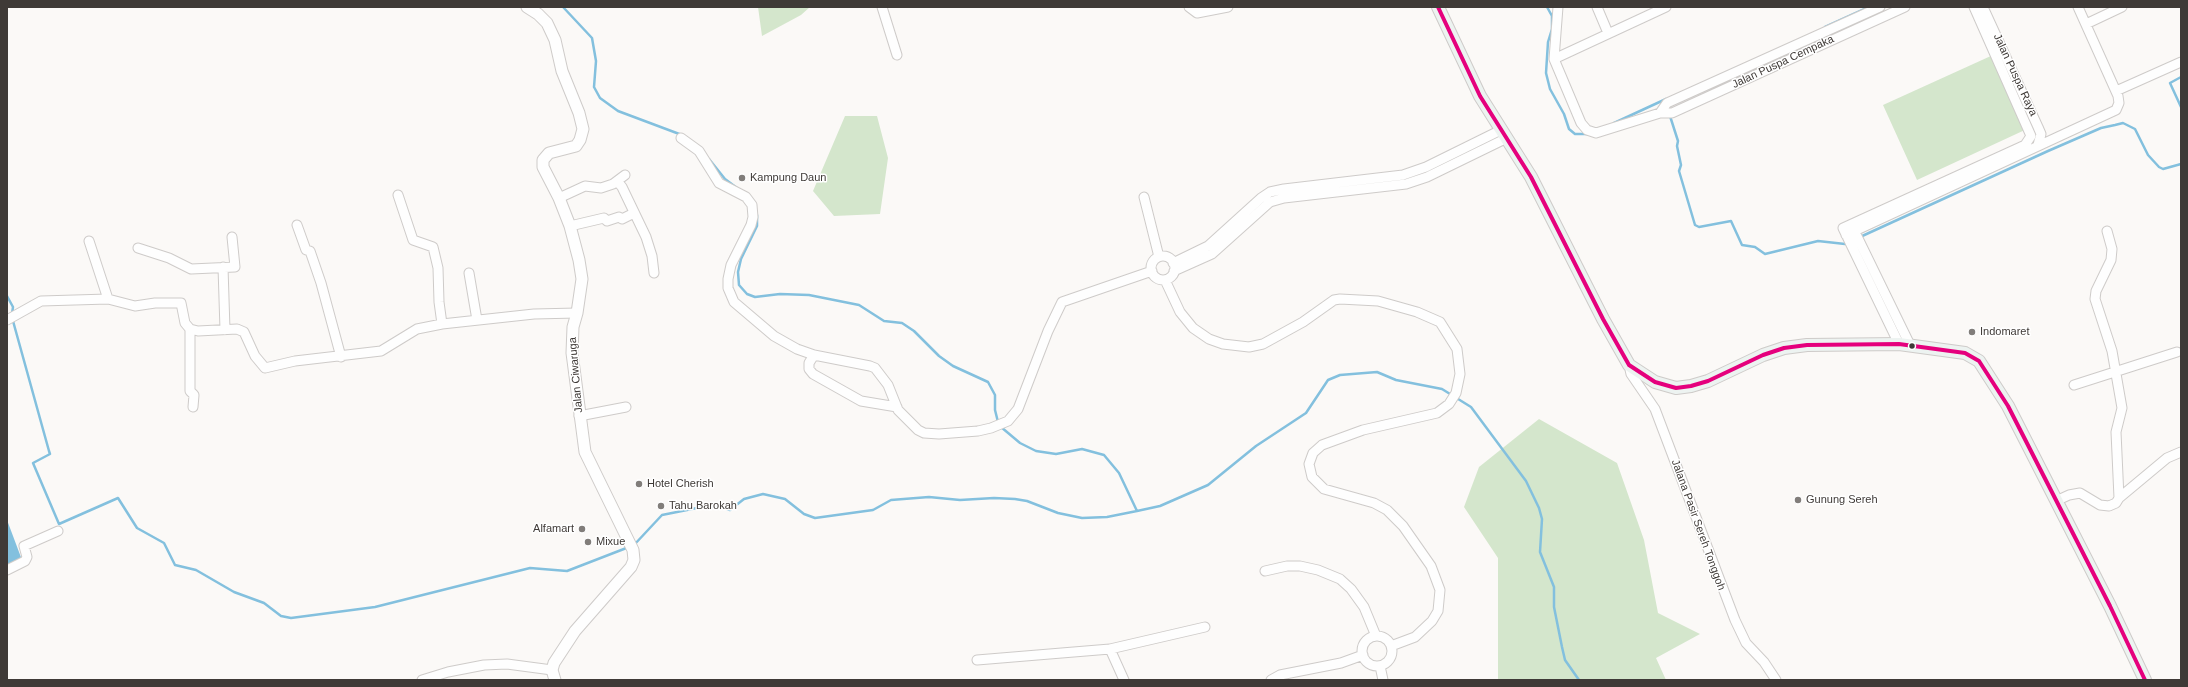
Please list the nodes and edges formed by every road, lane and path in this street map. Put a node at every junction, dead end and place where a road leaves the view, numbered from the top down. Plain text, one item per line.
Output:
1 (527, 7) edge
2 (882, 7) edge
3 (1189, 7) edge
4 (1228, 7) edge
5 (1438, 7) edge
6 (1558, 7) edge
7 (1597, 7) edge
8 (1666, 7) edge
9 (1880, 7) edge
10 (1904, 7) edge
11 (1974, 7) edge
12 (1983, 7) edge
13 (2078, 7) edge
14 (2122, 7) edge
15 (1887, 10) edge
16 (2086, 24) junction
17 (1608, 33) junction
18 (897, 55) dead end
19 (1554, 59) junction
20 (2181, 62) edge
21 (1736, 72) junction
22 (1741, 82) junction
23 (2116, 91) junction
24 (1667, 103) junction
25 (1660, 113) junction
26 (1672, 113) junction
27 (2034, 129) junction
28 (1504, 134) junction
29 (681, 138) dead end
30 (2034, 143) junction
31 (625, 175) dead end
32 (617, 181) junction
33 (1318, 184) junction
34 (398, 195) dead end
35 (1319, 195) junction
36 (1144, 197) dead end
37 (559, 198) junction
38 (634, 213) junction
39 (297, 225) dead end
40 (570, 226) junction
41 (2107, 231) dead end
42 (232, 237) dead end
43 (89, 241) dead end
44 (138, 248) dead end
45 (1159, 257) junction
46 (223, 267) junction
47 (1174, 267) junction
48 (1152, 271) junction
49 (469, 273) dead end
50 (654, 273) dead end
51 (1165, 280) junction
52 (108, 299) junction
53 (577, 313) junction
54 (7, 320) edge
55 (476, 320) junction
56 (442, 324) junction
57 (190, 329) junction
58 (225, 330) junction
59 (1904, 345) junction
60 (2177, 352) dead end
61 (814, 355) junction
62 (341, 357) junction
63 (1629, 365) junction
64 (2114, 371) junction
65 (2074, 384) dead end
66 (193, 407) dead end
67 (626, 407) dead end
68 (897, 407) junction
69 (579, 416) junction
70 (2181, 452) edge
71 (2120, 498) junction
72 (2056, 501) junction
73 (58, 531) dead end
74 (7, 570) edge
75 (1265, 571) dead end
76 (1205, 626) dead end
77 (1376, 636) junction
78 (1392, 646) junction
79 (1110, 649) junction
80 (1363, 655) junction
81 (977, 660) dead end
82 (1380, 666) junction
83 (553, 675) edge
84 (435, 679) edge
85 (422, 680) edge
86 (1124, 680) edge
87 (1271, 680) edge
88 (1383, 680) edge
89 (1776, 680) edge
90 (2145, 680) edge

1 - 37 street, Jalan Ciwaruga
2 - 18 street
3 - 4 street
5 - 28 main road
6 - 19 street
7 - 17 street
8 - 17 street
9 - 21 street, Jalan Puspa Cempaka
10 - 15 street, Jalan Puspa Cempaka
11 - 27 street, Jalan Puspa Raya
12 - 27 street, Jalan Puspa Raya
13 - 16 street
14 - 16 street
15 - 22 street, Jalan Puspa Cempaka
16 - 23 street
17 - 19 street
19 - 25 street, Jalan Puspa Cempaka
20 - 23 street
21 - 22 street
21 - 24 street, Jalan Puspa Cempaka
22 - 26 street, Jalan Puspa Cempaka
23 - 30 street
24 - 25 street
24 - 26 street
25 - 26 street, Jalan Puspa Cempaka
27 - 30 street, Jalan Puspa Raya
28 - 33 street
28 - 35 street
28 - 63 main road
29 - 61 street
30 - 59 street
31 - 32 street
32 - 37 street
32 - 38 street
33 - 35 street
33 - 47 street
34 - 56 street
35 - 47 street
36 - 45 street
37 - 40 street, Jalan Ciwaruga
38 - 40 street
38 - 50 street
39 - 62 street
40 - 53 street, Jalan Ciwaruga
41 - 64 street
42 - 46 street
43 - 52 street
44 - 46 street
45 - 47 street
45 - 48 street
46 - 58 street
47 - 51 street
48 - 51 street
48 - 68 street
49 - 55 street
51 - 78 street
52 - 54 street
52 - 57 street
53 - 55 street
53 - 69 street, Jalan Ciwaruga
55 - 56 street
56 - 62 street
57 - 58 street
57 - 66 street
58 - 62 street
59 - 63 main road
59 - 72 main road
60 - 64 street
61 - 68 street
61 - 68 street
63 - 89 street, Jalana Pasir Sereh Tonggoh
64 - 65 street
64 - 71 street
67 - 69 street
69 - 83 street, Jalan Ciwaruga
70 - 71 street
71 - 72 street
72 - 90 main road
73 - 74 street
75 - 77 street
76 - 79 street
77 - 78 street
77 - 80 street
78 - 82 street
79 - 81 street
79 - 86 street
80 - 82 street
80 - 87 street
82 - 88 street
83 - 84 street
84 - 85 street

